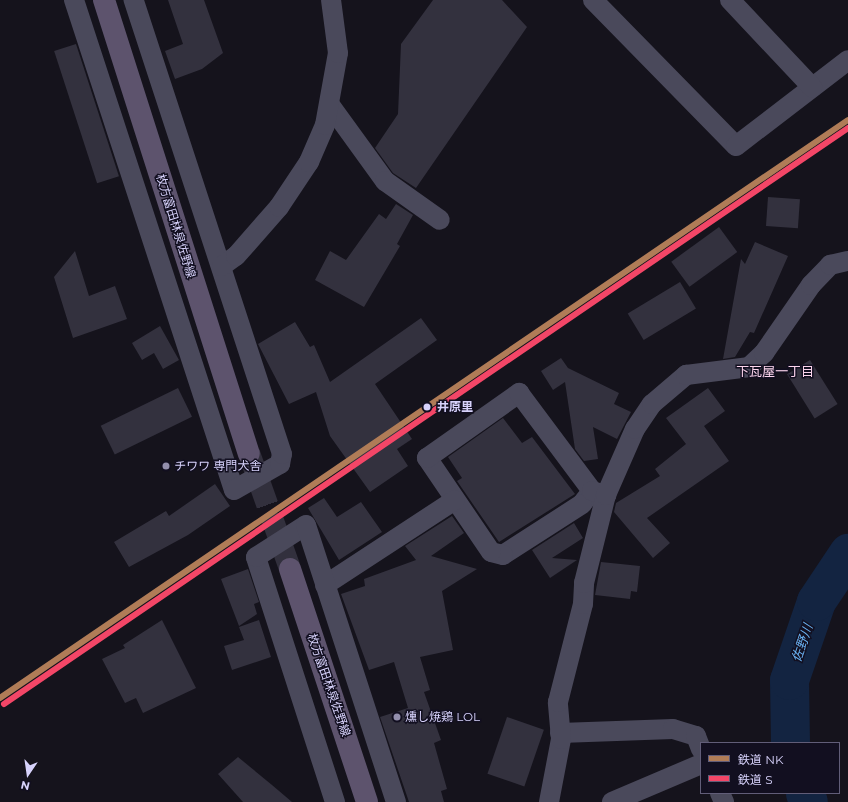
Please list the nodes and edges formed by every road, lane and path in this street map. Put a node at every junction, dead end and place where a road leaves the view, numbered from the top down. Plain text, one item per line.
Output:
1 (74, 0) edge
2 (104, 0) edge
3 (134, 0) edge
4 (331, 0) edge
5 (593, 0) edge
6 (730, 0) edge
7 (848, 60) edge
8 (812, 87) junction
9 (330, 104) junction
10 (440, 220) dead end
11 (848, 261) edge
12 (222, 266) junction
13 (249, 453) tunnel mouth
14 (599, 493) junction
15 (455, 500) junction
16 (290, 569) tunnel mouth
17 (325, 585) junction
18 (560, 733) junction
19 (700, 746) edge
20 (700, 764) edge
21 (335, 802) edge
22 (367, 802) edge
23 (396, 802) edge
24 (549, 802) edge
25 (612, 802) edge

1 - 12 street
2 - 13 main road, 枚方富田林泉佐野線
3 - 12 street
4 - 9 street
5 - 8 street
6 - 8 street
7 - 8 street
9 - 10 street
9 - 12 street
11 - 14 street
14 - 15 street
14 - 15 street
14 - 18 street
15 - 17 street
16 - 22 main road, 枚方富田林泉佐野線
17 - 21 street
17 - 23 street
18 - 19 street
18 - 24 street
20 - 25 street

